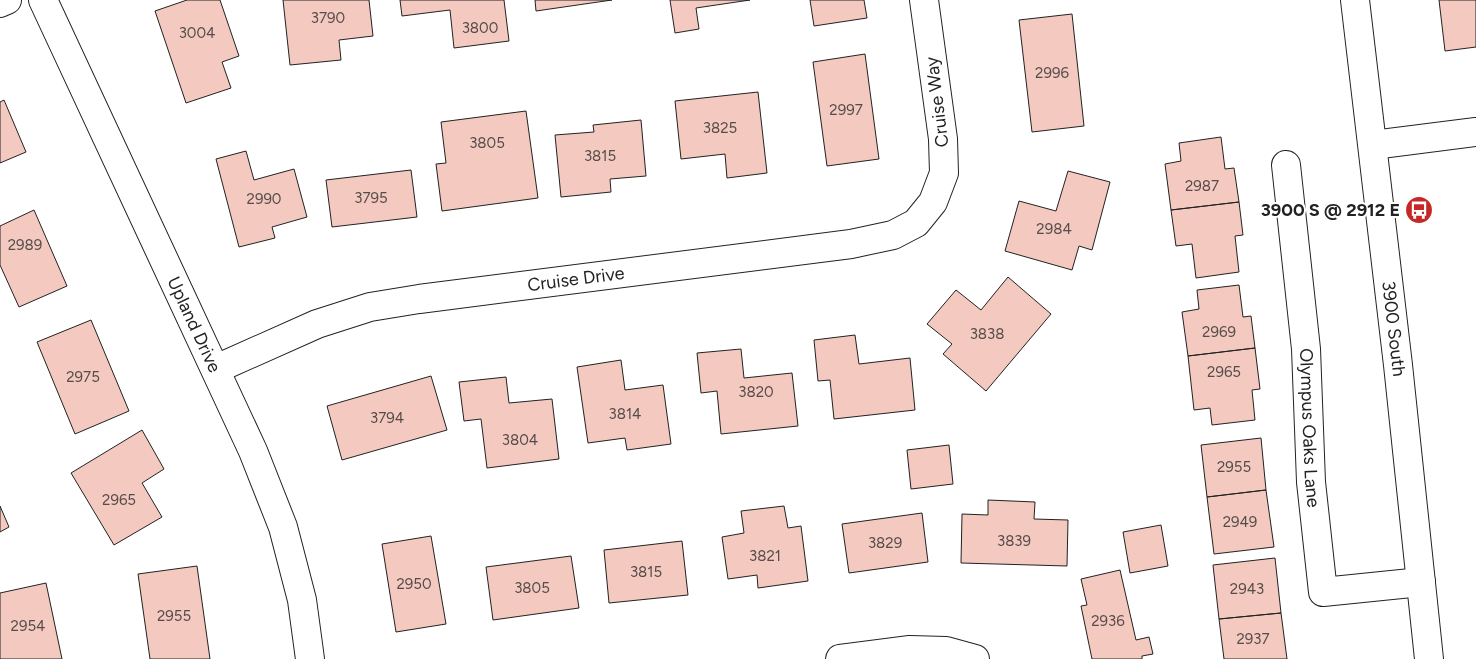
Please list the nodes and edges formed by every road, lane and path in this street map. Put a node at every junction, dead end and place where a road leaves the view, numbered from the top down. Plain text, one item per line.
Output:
1 (7, 0) edge
2 (43, 0) edge
3 (924, 0) edge
4 (1355, 0) edge
5 (0, 3) edge
6 (1476, 132) edge
7 (1373, 145) junction
8 (1286, 164) dead end
9 (933, 202) joint
10 (216, 369) junction
11 (1421, 582) junction
12 (310, 659) edge
13 (840, 659) edge
14 (975, 659) edge
15 (1429, 659) edge

1 - 5 street
2 - 10 street, Upland Drive
3 - 9 street, Cruise Way
4 - 7 street, 3900 South
6 - 7 street
7 - 11 street, 3900 South
8 - 11 street, Olympus Oaks Lane
9 - 10 street, Cruise Drive
10 - 12 street, Upland Drive
11 - 15 street, 3900 South
13 - 14 street

